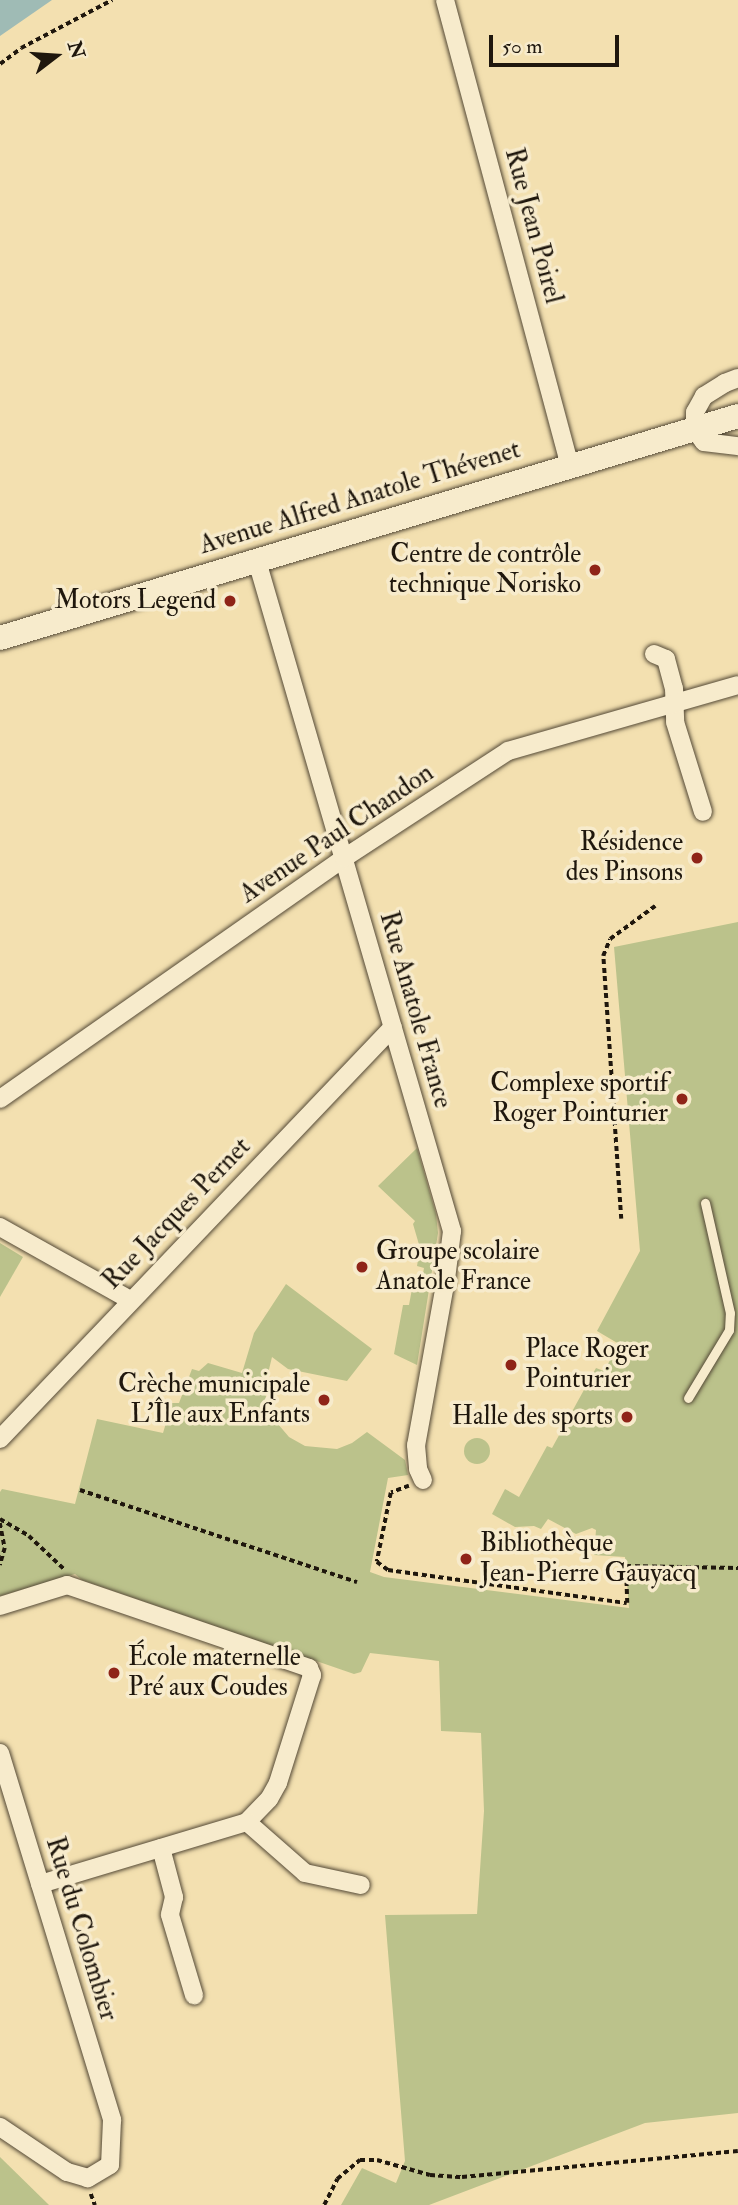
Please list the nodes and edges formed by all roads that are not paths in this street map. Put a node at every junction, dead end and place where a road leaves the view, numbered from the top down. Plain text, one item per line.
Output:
1 (444, 0) edge
2 (738, 379) edge
3 (738, 416) edge
4 (695, 430) junction
5 (738, 446) edge
6 (570, 465) junction
7 (257, 561) junction
8 (0, 638) edge
9 (654, 654) dead end
10 (738, 685) edge
11 (673, 705) junction
12 (703, 812) dead end
13 (344, 858) junction
14 (393, 1027) junction
15 (0, 1099) edge
16 (705, 1203) dead end
17 (0, 1227) edge
18 (130, 1300) junction
19 (688, 1398) dead end
20 (0, 1439) edge
21 (424, 1480) road end
22 (0, 1606) edge
23 (0, 1753) edge
24 (247, 1822) junction
25 (161, 1848) junction
26 (40, 1884) junction
27 (361, 1885) dead end
28 (194, 1995) dead end
29 (0, 2127) edge

1 - 6 street, Rue Jean Poirel
2 - 4 street
3 - 4 main road, Avenue Alfred Anatole Thévenet
4 - 5 street
4 - 6 main road, Avenue Alfred Anatole Thévenet
6 - 7 main road, Avenue Alfred Anatole Thévenet
7 - 8 main road, Avenue Alfred Anatole Thévenet
7 - 13 street, Rue Anatole France
9 - 11 street
10 - 11 street, Avenue Paul Chandon
11 - 12 street
11 - 13 street, Avenue Paul Chandon
13 - 14 street, Rue Anatole France
13 - 15 street, Avenue Paul Chandon
14 - 18 street, Rue Jacques Pernet
14 - 21 street, Rue Anatole France
16 - 19 lane
17 - 18 street
18 - 20 street, Rue Jacques Pernet
22 - 24 street
23 - 26 street, Rue du Colombier
24 - 25 street
24 - 27 street
25 - 26 street
25 - 28 street
26 - 29 street, Rue du Colombier

